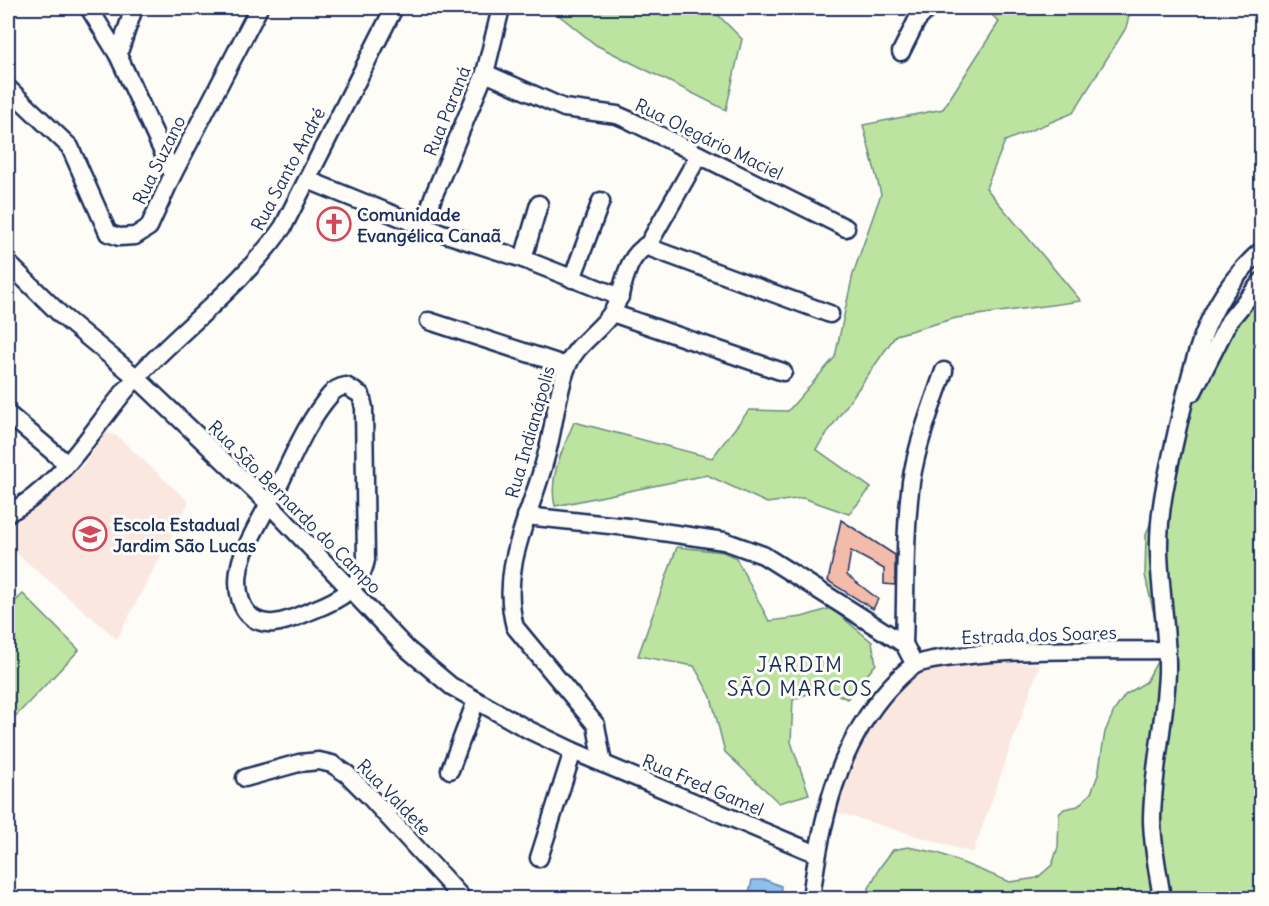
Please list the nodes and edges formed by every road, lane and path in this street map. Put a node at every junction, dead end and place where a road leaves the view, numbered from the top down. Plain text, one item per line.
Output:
1 (88, 8) edge
2 (134, 8) edge
3 (259, 8) edge
4 (394, 8) edge
5 (501, 8) edge
6 (929, 8) edge
7 (901, 52) dead end
8 (118, 55) junction
9 (485, 73) junction
10 (9, 92) edge
11 (699, 155) junction
12 (173, 174) junction
13 (308, 180) junction
14 (601, 201) dead end
15 (539, 204) dead end
16 (424, 227) junction
17 (846, 228) dead end
18 (645, 246) junction
19 (1262, 250) edge
20 (523, 259) junction
21 (8, 263) edge
22 (572, 279) junction
23 (1262, 281) edge
24 (620, 297) junction
25 (612, 313) junction
26 (830, 314) dead end
27 (429, 321) dead end
28 (567, 366) junction
29 (944, 371) dead end
30 (783, 372) dead end
31 (136, 378) junction
32 (8, 414) edge
33 (1179, 425) junction
34 (66, 463) junction
35 (269, 504) junction
36 (8, 513) edge
37 (526, 516) junction
38 (351, 590) junction
39 (904, 644) junction
40 (1167, 650) junction
41 (915, 664) junction
42 (476, 701) junction
43 (573, 751) junction
44 (603, 764) junction
45 (450, 770) dead end
46 (245, 778) dead end
47 (817, 854) junction
48 (538, 858) dead end
49 (462, 898) edge
50 (811, 898) edge
51 (1162, 898) edge

1 - 8 street
2 - 8 street
3 - 12 street, Rua Suzano
4 - 13 street, Rua Santo André
5 - 9 street, Rua Paraná
6 - 7 street
8 - 12 street
9 - 11 street, Rua Olegário Maciel
9 - 16 street, Rua Paraná
10 - 12 street, Rua Suzano
11 - 17 street, Rua Olegário Maciel
11 - 18 street, Rua Indianápolis
13 - 16 street
13 - 31 street, Rua Santo André
14 - 22 street
15 - 20 street
16 - 20 street
18 - 24 street, Rua Indianápolis
18 - 26 street
19 - 33 street
20 - 22 street
21 - 31 street, Rua São Bernardo do Campo
22 - 24 street
23 - 33 street
24 - 25 street, Rua Indianápolis
25 - 28 street, Rua Indianápolis
25 - 30 street
27 - 28 street
28 - 37 street, Rua Indianápolis
29 - 39 street
31 - 34 street, Rua Santo André
31 - 35 street, Rua São Bernardo do Campo
32 - 34 street
33 - 40 street
34 - 36 street, Rua Santo André
35 - 38 street, Rua São Bernardo do Campo
35 - 38 street
35 - 38 street
37 - 39 street
37 - 44 street, Rua Indianápolis
38 - 42 street, Rua São Bernardo do Campo
39 - 41 street
40 - 41 street, Estrada dos Soares
40 - 51 street
41 - 47 street
42 - 43 street, Rua São Bernardo do Campo
42 - 45 street
43 - 44 street, Rua Fred Gamel
43 - 48 street
44 - 47 street, Rua Fred Gamel
46 - 49 street, Rua Valdete
47 - 50 street

